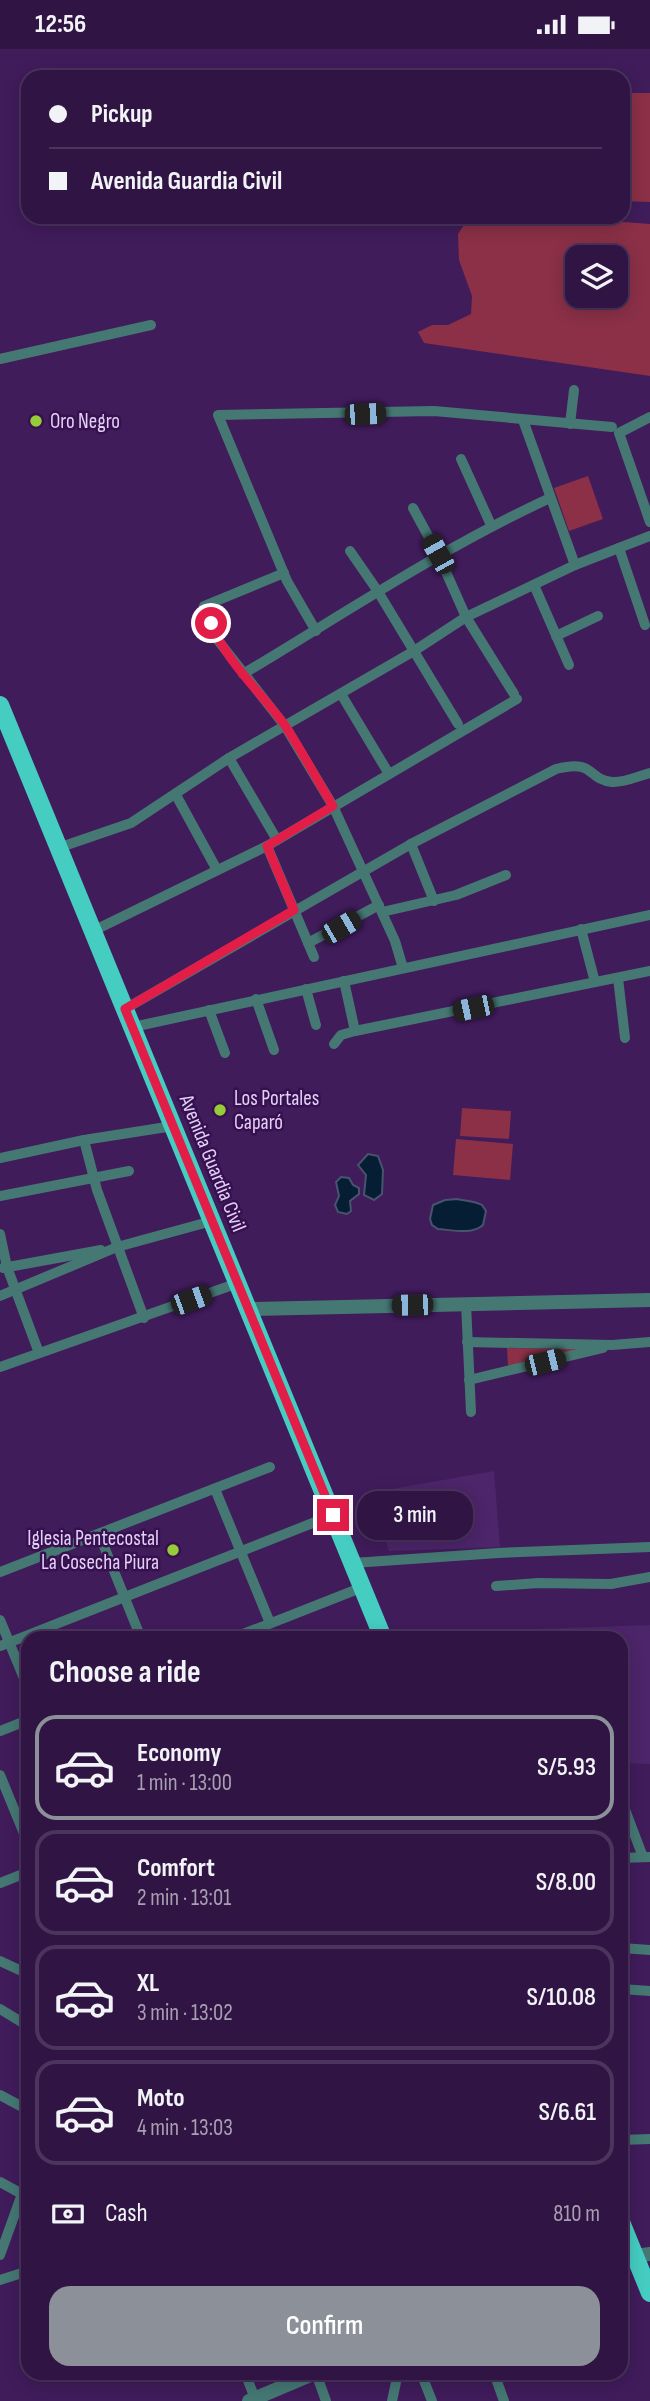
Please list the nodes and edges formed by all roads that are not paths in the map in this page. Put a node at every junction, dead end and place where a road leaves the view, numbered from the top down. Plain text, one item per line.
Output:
1 (151, 325) dead end
2 (0, 359) edge
3 (574, 390) dead end
4 (650, 418) edge
5 (523, 420) junction
6 (570, 424) junction
7 (612, 427) dead end
8 (461, 459) dead end
9 (550, 498) junction
10 (413, 508) dead end
11 (650, 522) edge
12 (491, 525) junction
13 (650, 536) edge
14 (619, 548) junction
15 (350, 551) dead end
16 (438, 554) junction
17 (575, 565) junction
18 (284, 573) junction
19 (534, 585) junction
20 (377, 590) junction
21 (598, 616) dead end
22 (466, 617) junction
23 (645, 625) dead end
24 (316, 631) junction
25 (556, 636) junction
26 (414, 651) junction
27 (569, 665) dead end
28 (243, 674) junction
29 (341, 694) junction
30 (0, 705) edge
31 (458, 724) dead end
32 (285, 726) junction
33 (229, 758) junction
34 (650, 773) edge
35 (389, 774) junction
36 (176, 795) junction
37 (333, 806) junction
38 (277, 840) junction
39 (411, 844) junction
40 (267, 846) junction
41 (58, 848) junction
42 (217, 870) junction
43 (363, 871) junction
44 (506, 874) dead end
45 (434, 901) junction
46 (380, 909) junction
47 (294, 910) junction
48 (650, 915) edge
49 (581, 929) junction
50 (93, 931) junction
51 (308, 943) junction
52 (313, 957) dead end
53 (403, 968) junction
54 (650, 971) edge
55 (618, 978) junction
56 (344, 981) junction
57 (595, 982) junction
58 (306, 989) junction
59 (256, 999) junction
60 (125, 1009) junction
61 (209, 1010) junction
62 (316, 1025) dead end
63 (133, 1027) junction
64 (355, 1031) junction
65 (625, 1038) dead end
66 (334, 1044) dead end
67 (274, 1050) dead end
68 (225, 1053) dead end
69 (173, 1126) junction
70 (84, 1140) junction
71 (0, 1158) edge
72 (129, 1171) dead end
73 (94, 1178) junction
74 (0, 1196) edge
75 (212, 1221) junction
76 (0, 1234) edge
77 (117, 1247) junction
78 (4, 1268) edge
79 (238, 1283) junction
80 (15, 1290) junction
81 (0, 1296) edge
82 (650, 1300) edge
83 (466, 1304) junction
84 (249, 1309) junction
85 (144, 1318) junction
86 (467, 1342) junction
87 (650, 1342) edge
88 (612, 1345) junction
89 (39, 1353) junction
90 (0, 1367) edge
91 (469, 1380) junction
92 (471, 1412) dead end
93 (270, 1467) dead end
94 (215, 1489) junction
95 (333, 1515) junction
96 (99, 1534) junction
97 (650, 1547) edge
98 (241, 1551) junction
99 (353, 1563) junction
100 (0, 1572) edge
101 (650, 1577) edge
102 (496, 1586) dead end
103 (363, 1587) junction
104 (124, 1597) junction
105 (0, 1620) edge
106 (270, 1623) junction
107 (38, 1631) edge
108 (138, 1631) edge
109 (250, 1631) edge
110 (380, 1631) edge
111 (5, 1644) edge
112 (21, 1675) edge
113 (21, 1723) edge
114 (0, 1731) edge
115 (0, 1775) edge
116 (13, 1806) junction
117 (0, 1811) edge
118 (628, 1815) edge
119 (21, 1826) edge
120 (628, 1857) edge
121 (647, 1857) edge
122 (21, 1875) edge
123 (0, 1883) edge
124 (628, 1946) edge
125 (650, 1950) edge
126 (0, 1961) edge
127 (21, 1972) edge
128 (628, 1989) edge
129 (650, 1991) edge
130 (0, 2010) edge
131 (21, 2021) edge
132 (0, 2095) edge
133 (21, 2106) edge
134 (650, 2139) edge
135 (628, 2140) edge
136 (0, 2182) edge
137 (21, 2188) edge
138 (21, 2202) edge
139 (634, 2251) edge
140 (0, 2255) edge
141 (21, 2273) edge
142 (0, 2280) edge
143 (650, 2293) edge
144 (247, 2380) edge
145 (299, 2380) edge
146 (318, 2380) edge
147 (396, 2380) edge
148 (424, 2380) edge
149 (496, 2380) edge
150 (253, 2400) edge
151 (326, 2401) edge
152 (392, 2401) edge
153 (432, 2401) edge
154 (504, 2401) edge

1 - 2 street
3 - 6 street
4 - 11 street
5 - 6 street
5 - 9 street
5 - 18 street
6 - 7 street
8 - 12 street
9 - 12 street
9 - 17 street
10 - 16 street
12 - 16 street
13 - 14 street
14 - 17 street
14 - 23 street
15 - 20 street
16 - 20 street
16 - 22 street
17 - 19 street
18 - 24 street
18 - 28 street
19 - 22 street
19 - 25 street
20 - 24 street
20 - 26 street
21 - 25 street
22 - 26 street
22 - 35 street
24 - 28 street
25 - 27 street
26 - 29 street
26 - 31 street
28 - 32 street
29 - 32 street
29 - 35 street
30 - 41 highway, Avenida Guardia Civil
32 - 33 street
32 - 37 street
33 - 36 street
33 - 38 street
34 - 39 street
35 - 37 street
36 - 41 street
36 - 42 street
37 - 38 street
37 - 43 street
38 - 40 street
39 - 43 street
39 - 45 street
40 - 42 street
40 - 47 street
41 - 50 highway, Avenida Guardia Civil
42 - 50 street
43 - 46 street
43 - 47 street
44 - 45 street
45 - 46 street
46 - 51 street
46 - 53 street
47 - 51 street
47 - 60 street
48 - 49 street
49 - 53 street
49 - 57 street
50 - 60 highway, Avenida Guardia Civil
51 - 52 street
53 - 56 street
54 - 55 street
55 - 57 street
55 - 65 street
56 - 58 street
56 - 64 street
57 - 64 street
58 - 59 street
58 - 62 street
59 - 61 street
59 - 67 street
60 - 63 highway, Avenida Guardia Civil
61 - 63 street
61 - 68 street
63 - 69 highway, Avenida Guardia Civil
64 - 66 street
69 - 70 street
69 - 75 highway, Avenida Guardia Civil
70 - 71 street
70 - 73 street
72 - 73 street
73 - 74 street
73 - 77 street
75 - 77 street
75 - 79 highway, Avenida Guardia Civil
76 - 78 street
77 - 78 street
77 - 80 street
77 - 85 street
78 - 80 street
79 - 84 highway, Avenida Guardia Civil
79 - 85 street
80 - 81 street
80 - 89 street
82 - 83 street
83 - 84 street
83 - 86 street
84 - 95 highway, Avenida Guardia Civil
85 - 89 street
86 - 88 street
86 - 91 street
87 - 88 street
88 - 91 street
89 - 90 street
91 - 92 street
93 - 94 street
94 - 96 street
94 - 98 street
95 - 98 street
95 - 99 highway, Avenida Guardia Civil
96 - 100 street
96 - 104 street
97 - 99 street
98 - 104 street
98 - 106 street
99 - 103 highway, Avenida Guardia Civil
101 - 102 street
103 - 106 street
103 - 110 highway, Avenida Guardia Civil
104 - 107 street
104 - 108 street
105 - 111 street
106 - 109 street
111 - 112 street
113 - 114 street
115 - 116 street
116 - 117 street
116 - 119 street
118 - 121 street
120 - 121 street
122 - 123 street
124 - 125 street
126 - 127 street
128 - 129 street
130 - 131 street
132 - 133 street
134 - 135 street
136 - 137 street
138 - 140 street
139 - 143 highway
141 - 142 street
144 - 150 street
145 - 150 street
146 - 151 street
147 - 152 street
148 - 153 street
149 - 154 street

